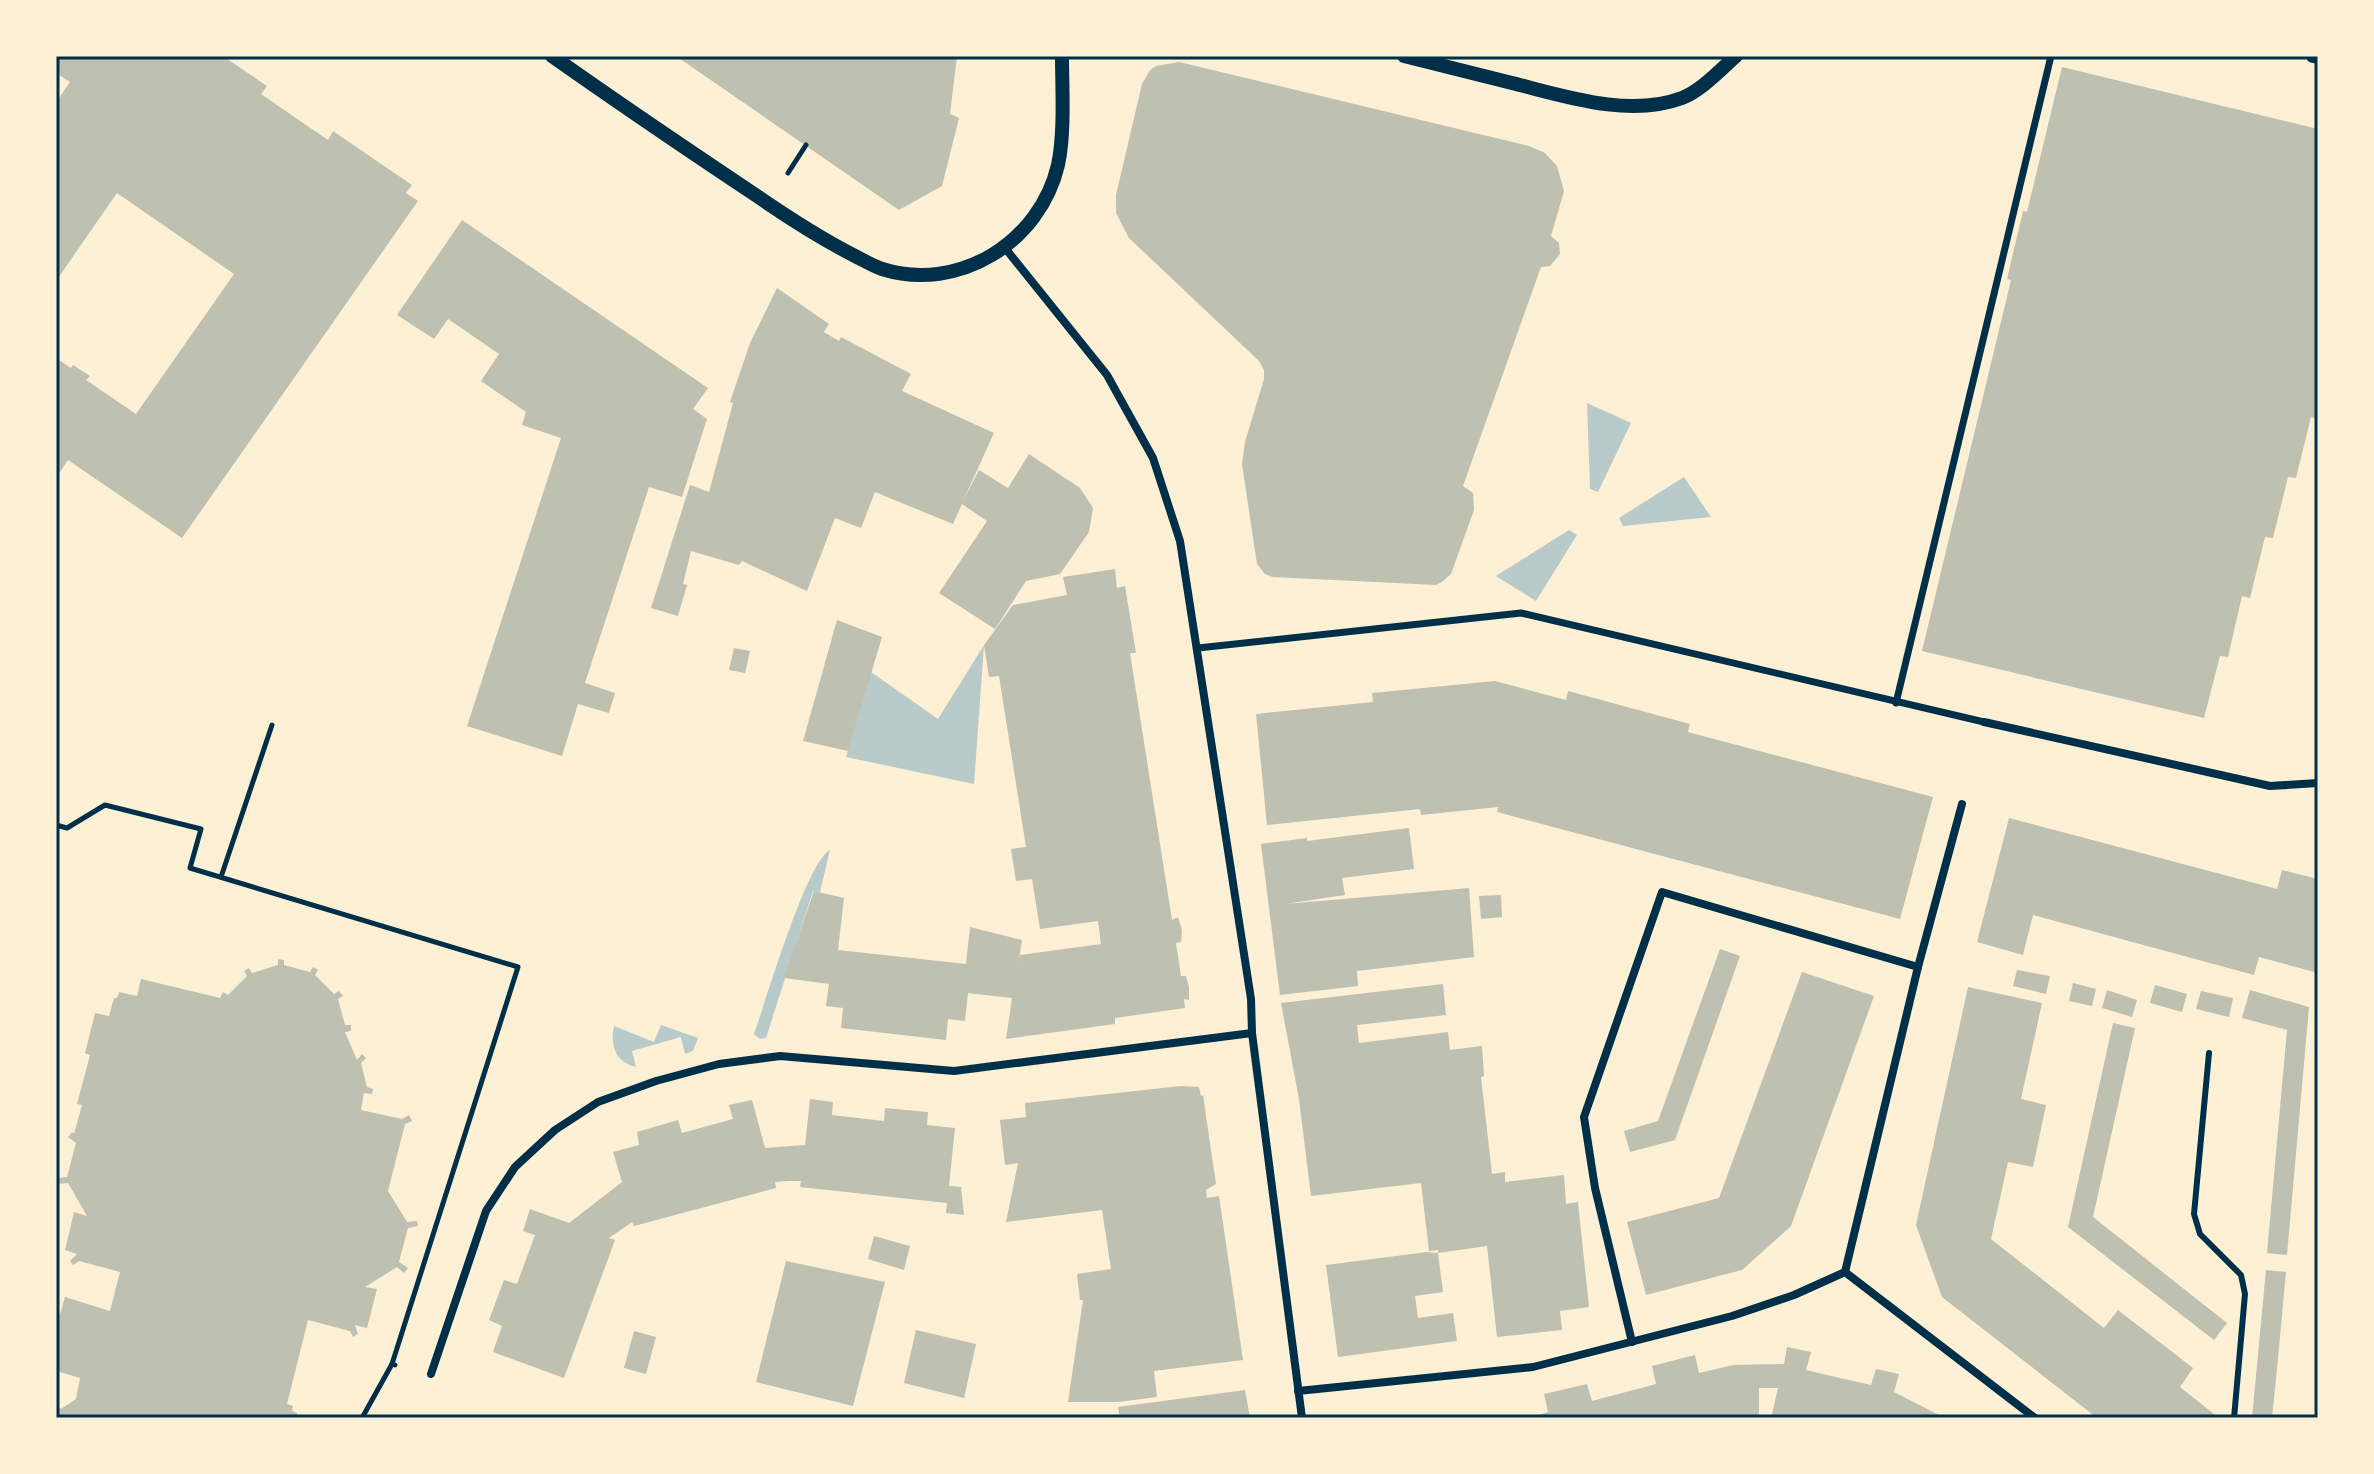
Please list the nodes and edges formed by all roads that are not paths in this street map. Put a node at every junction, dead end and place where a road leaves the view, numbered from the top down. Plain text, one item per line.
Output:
1 (552, 56) edge
2 (1062, 56) edge
3 (1404, 56) edge
4 (1736, 56) edge
5 (2051, 56) edge
6 (1005, 248) junction
7 (1198, 648) junction
8 (1896, 703) junction
9 (1984, 722) joint
10 (2318, 783) edge
11 (1962, 804) dead end
12 (1918, 967) junction
13 (1252, 1033) junction
14 (2209, 1053) dead end
15 (1845, 1272) junction
16 (1632, 1342) junction
17 (431, 1374) road end
18 (1298, 1391) junction
19 (1302, 1418) edge
20 (2035, 1418) edge
21 (2234, 1418) edge

1 - 6 street
2 - 6 street
3 - 4 street
5 - 8 street
6 - 7 street
7 - 8 street
7 - 13 street
8 - 9 street
9 - 10 street
11 - 12 street
12 - 15 street
12 - 16 street
13 - 17 street
13 - 18 street
14 - 21 lane
15 - 16 street
15 - 20 street
16 - 18 street
18 - 19 street

